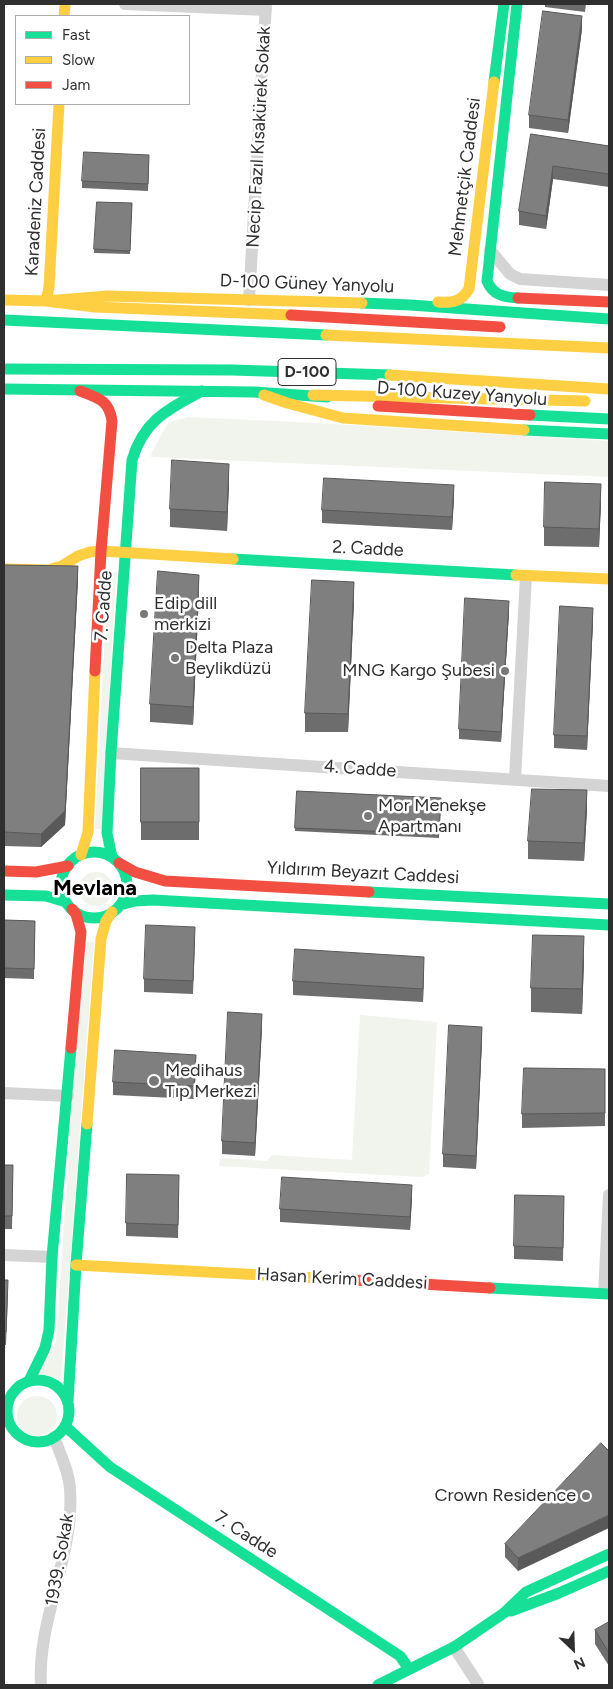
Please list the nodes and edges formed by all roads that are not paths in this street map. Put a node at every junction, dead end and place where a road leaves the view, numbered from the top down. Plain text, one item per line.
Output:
1 (125, 4) edge
2 (504, 4) edge
3 (517, 4) edge
4 (266, 7) edge
5 (59, 105) edge
6 (490, 250) junction
7 (609, 285) edge
8 (4, 300) edge
9 (249, 300) junction
10 (46, 302) junction
11 (609, 302) edge
12 (410, 306) junction
13 (609, 319) edge
14 (4, 320) edge
15 (508, 328) dead end
16 (568, 335) dead end
17 (596, 347) junction
18 (609, 348) edge
19 (4, 369) edge
20 (4, 389) edge
21 (609, 389) edge
22 (80, 390) junction
23 (202, 391) junction
24 (254, 392) junction
25 (313, 394) junction
26 (599, 402) dead end
27 (609, 419) edge
28 (609, 434) edge
29 (101, 551) junction
30 (125, 553) junction
31 (4, 569) edge
32 (526, 576) junction
33 (609, 579) edge
34 (111, 753) junction
35 (515, 779) junction
36 (609, 786) edge
37 (81, 855) junction
38 (116, 860) junction
39 (68, 866) junction
40 (4, 872) edge
41 (4, 895) edge
42 (609, 904) edge
43 (69, 906) junction
44 (116, 909) junction
45 (609, 926) edge
46 (4, 1093) edge
47 (68, 1096) junction
48 (609, 1195) edge
49 (4, 1255) edge
50 (52, 1257) junction
51 (76, 1265) junction
52 (607, 1294) edge
53 (25, 1383) junction
54 (4, 1388) edge
55 (68, 1402) junction
56 (65, 1426) junction
57 (4, 1430) edge
58 (22, 1438) junction
59 (54, 1438) junction
60 (609, 1554) edge
61 (609, 1571) edge
62 (504, 1613) junction
63 (454, 1647) junction
64 (409, 1669) junction
65 (478, 1684) dead end
66 (41, 1685) edge
67 (378, 1685) edge

1 - 4 street
2 - 12 main road, Mehmetçik Caddesi
3 - 6 main road, Mehmetçik Caddesi
4 - 9 street, Necip Fazıl Kısakürek Sokak
5 - 10 main road, Karadeniz Caddesi
6 - 7 street
6 - 11 main road, Mehmetçik Caddesi
8 - 10 main road, D-100 Güney Yanyolu
9 - 10 main road, D-100 Güney Yanyolu
9 - 12 main road, D-100 Güney Yanyolu
10 - 15 main road
12 - 13 main road, D-100 Güney Yanyolu
14 - 17 main road, D-100
16 - 17 main road
17 - 18 main road, D-100
19 - 21 main road, D-100
20 - 22 main road
22 - 23 main road
22 - 29 main road, 7. Cadde
23 - 24 main road
23 - 30 main road, 7. Cadde
24 - 25 main road
24 - 28 main road
25 - 26 main road
25 - 27 main road, D-100 Kuzey Yanyolu
29 - 30 main road, 2. Cadde
29 - 31 main road
29 - 37 main road, 7. Cadde
30 - 32 main road, 2. Cadde
30 - 34 main road, 7. Cadde
32 - 33 main road, 2. Cadde
32 - 35 street
34 - 35 street, 4. Cadde
34 - 38 main road, 7. Cadde
35 - 36 street, 4. Cadde
37 - 38 main road
37 - 39 main road
38 - 42 main road, Yıldırım Beyazıt Caddesi
38 - 44 main road
39 - 40 main road
39 - 43 main road
41 - 43 main road
43 - 44 main road
43 - 47 main road
44 - 45 main road
44 - 51 main road
46 - 47 street
47 - 50 main road
48 - 52 street
49 - 50 street
50 - 53 main road
51 - 52 main road, Hasan Kerim Caddesi
51 - 55 main road
53 - 54 main road
53 - 55 main road
53 - 58 main road
55 - 56 main road
56 - 59 main road
56 - 64 main road, 7. Cadde
57 - 58 main road
58 - 59 main road
59 - 66 street, 1939. Sokak
60 - 62 main road
61 - 62 main road
62 - 63 main road
63 - 64 main road
63 - 65 street
64 - 67 main road

